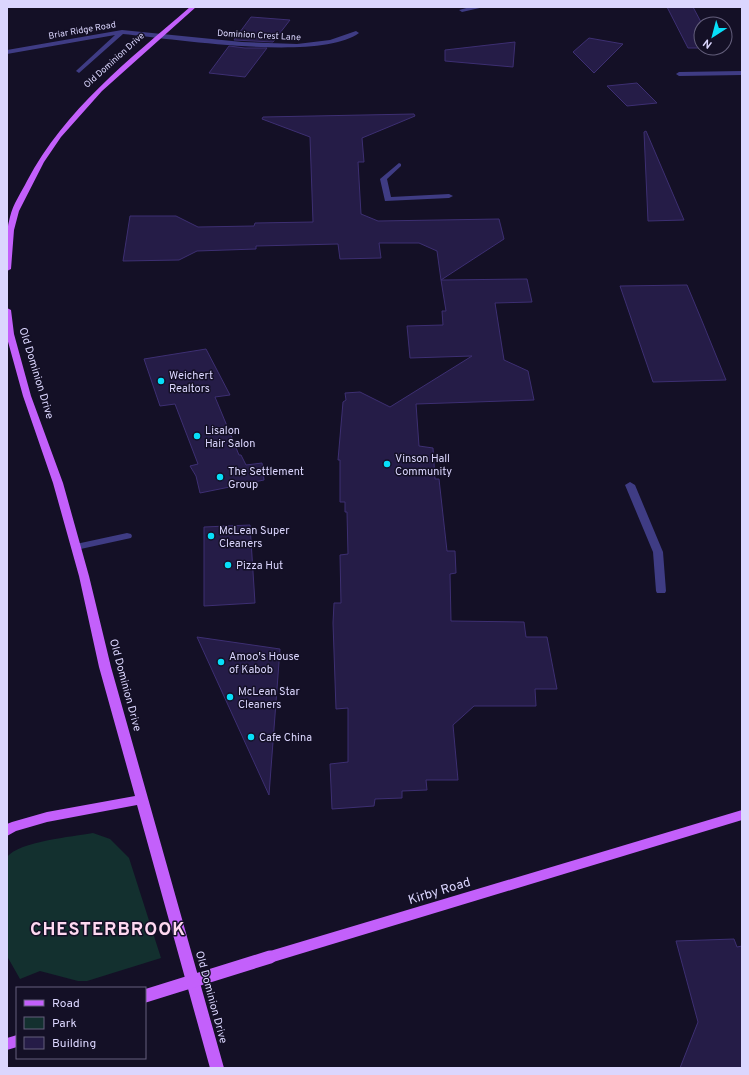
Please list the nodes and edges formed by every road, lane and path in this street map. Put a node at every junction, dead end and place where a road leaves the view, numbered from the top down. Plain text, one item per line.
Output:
1 (193, 7) edge
2 (481, 7) edge
3 (462, 10) dead end
4 (122, 32) junction
5 (356, 33) dead end
6 (160, 36) junction
7 (7, 52) edge
8 (79, 70) dead end
9 (679, 74) dead end
10 (742, 74) edge
11 (399, 165) dead end
12 (449, 196) dead end
13 (7, 269) edge
14 (7, 310) edge
15 (630, 485) dead end
16 (127, 536) dead end
17 (76, 547) junction
18 (661, 591) dead end
19 (142, 799) junction
20 (742, 815) edge
21 (7, 830) edge
22 (146, 996) edge
23 (217, 1068) edge

1 - 6 main road, Old Dominion Drive
2 - 3 street
4 - 6 street, Briar Ridge Road
4 - 7 street, Briar Ridge Road
4 - 8 street
5 - 6 street, Dominion Crest Lane
6 - 13 main road, Old Dominion Drive
9 - 10 street
11 - 12 street
14 - 17 main road, Old Dominion Drive
15 - 18 street
16 - 17 street
17 - 19 main road, Old Dominion Drive
19 - 21 main road
19 - 23 main road, Old Dominion Drive
20 - 22 main road, Kirby Road, bridge

